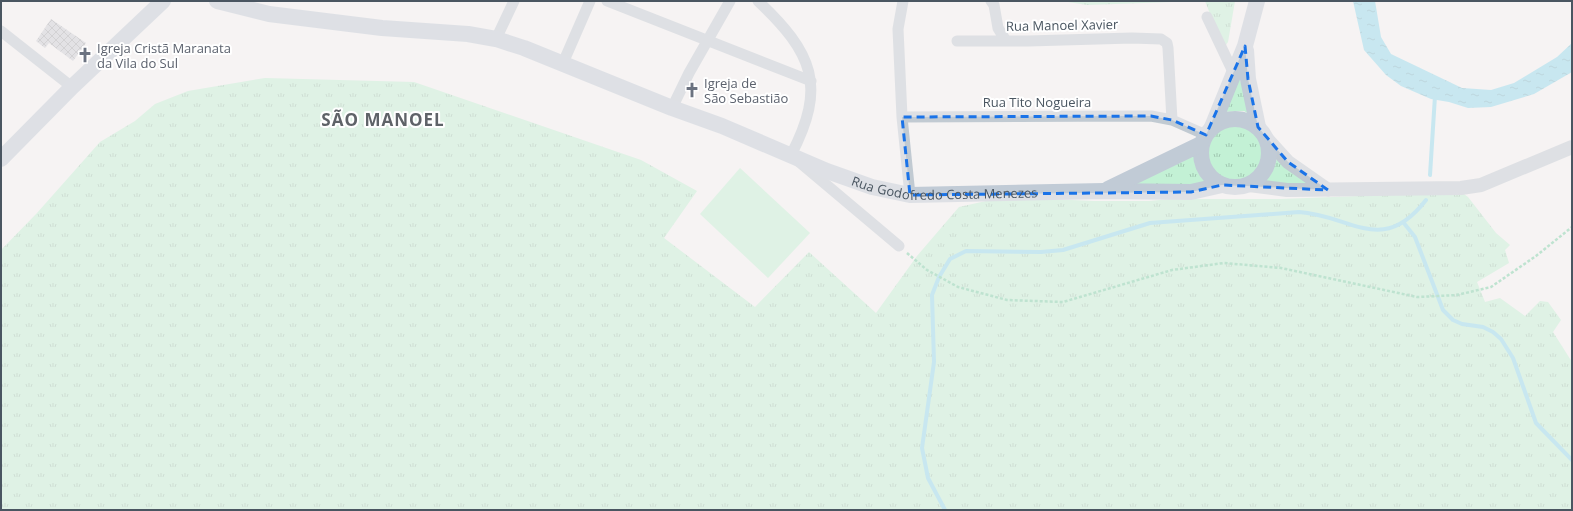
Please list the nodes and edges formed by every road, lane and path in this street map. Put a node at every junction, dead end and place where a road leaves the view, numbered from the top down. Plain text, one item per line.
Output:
1 (163, 1) edge
2 (217, 1) edge
3 (514, 1) edge
4 (590, 1) edge
5 (607, 1) edge
6 (730, 1) edge
7 (758, 1) edge
8 (903, 1) edge
9 (991, 1) edge
10 (1257, 1) edge
11 (1207, 17) dead end
12 (1, 31) edge
13 (496, 39) junction
14 (708, 40) junction
15 (957, 41) dead end
16 (1006, 41) junction
17 (1245, 46) junction
18 (563, 63) junction
19 (1234, 74) junction
20 (811, 81) junction
21 (72, 87) junction
22 (672, 108) junction
23 (902, 117) junction
24 (1172, 120) junction
25 (1263, 133) junction
26 (1206, 135) junction
27 (1572, 147) edge
28 (790, 155) junction
29 (1, 159) edge
30 (1222, 185) junction
31 (1249, 185) junction
32 (1328, 190) junction
33 (1104, 191) junction
34 (910, 195) junction
35 (1572, 227) edge
36 (900, 246) joint

1 - 21 main road
2 - 13 main road, Rua Godofredo Costa Menezes
3 - 13 street
4 - 18 street
5 - 14 street
6 - 14 street
7 - 20 street
8 - 23 street
9 - 16 street
10 - 17 main road
11 - 19 street
12 - 21 street
13 - 18 main road, Rua Godofredo Costa Menezes
14 - 20 street
14 - 22 street
15 - 16 street, Rua Manoel Xavier
16 - 24 street, Rua Manoel Xavier
17 - 19 main road
17 - 25 main road
18 - 22 main road, Rua Godofredo Costa Menezes
19 - 26 main road
20 - 28 street
21 - 29 main road
22 - 28 main road, Rua Godofredo Costa Menezes
23 - 24 street, Rua Tito Nogueira
23 - 34 street
24 - 26 street, Rua Tito Nogueira
25 - 26 main road
25 - 31 main road
25 - 32 street
26 - 30 main road
26 - 33 main road
27 - 32 street
28 - 34 main road, Rua Godofredo Costa Menezes
28 - 36 street
30 - 31 main road
30 - 33 main road, Rua Godofredo Costa Menezes
31 - 32 street
33 - 34 main road, Rua Godofredo Costa Menezes
35 - 36 path

